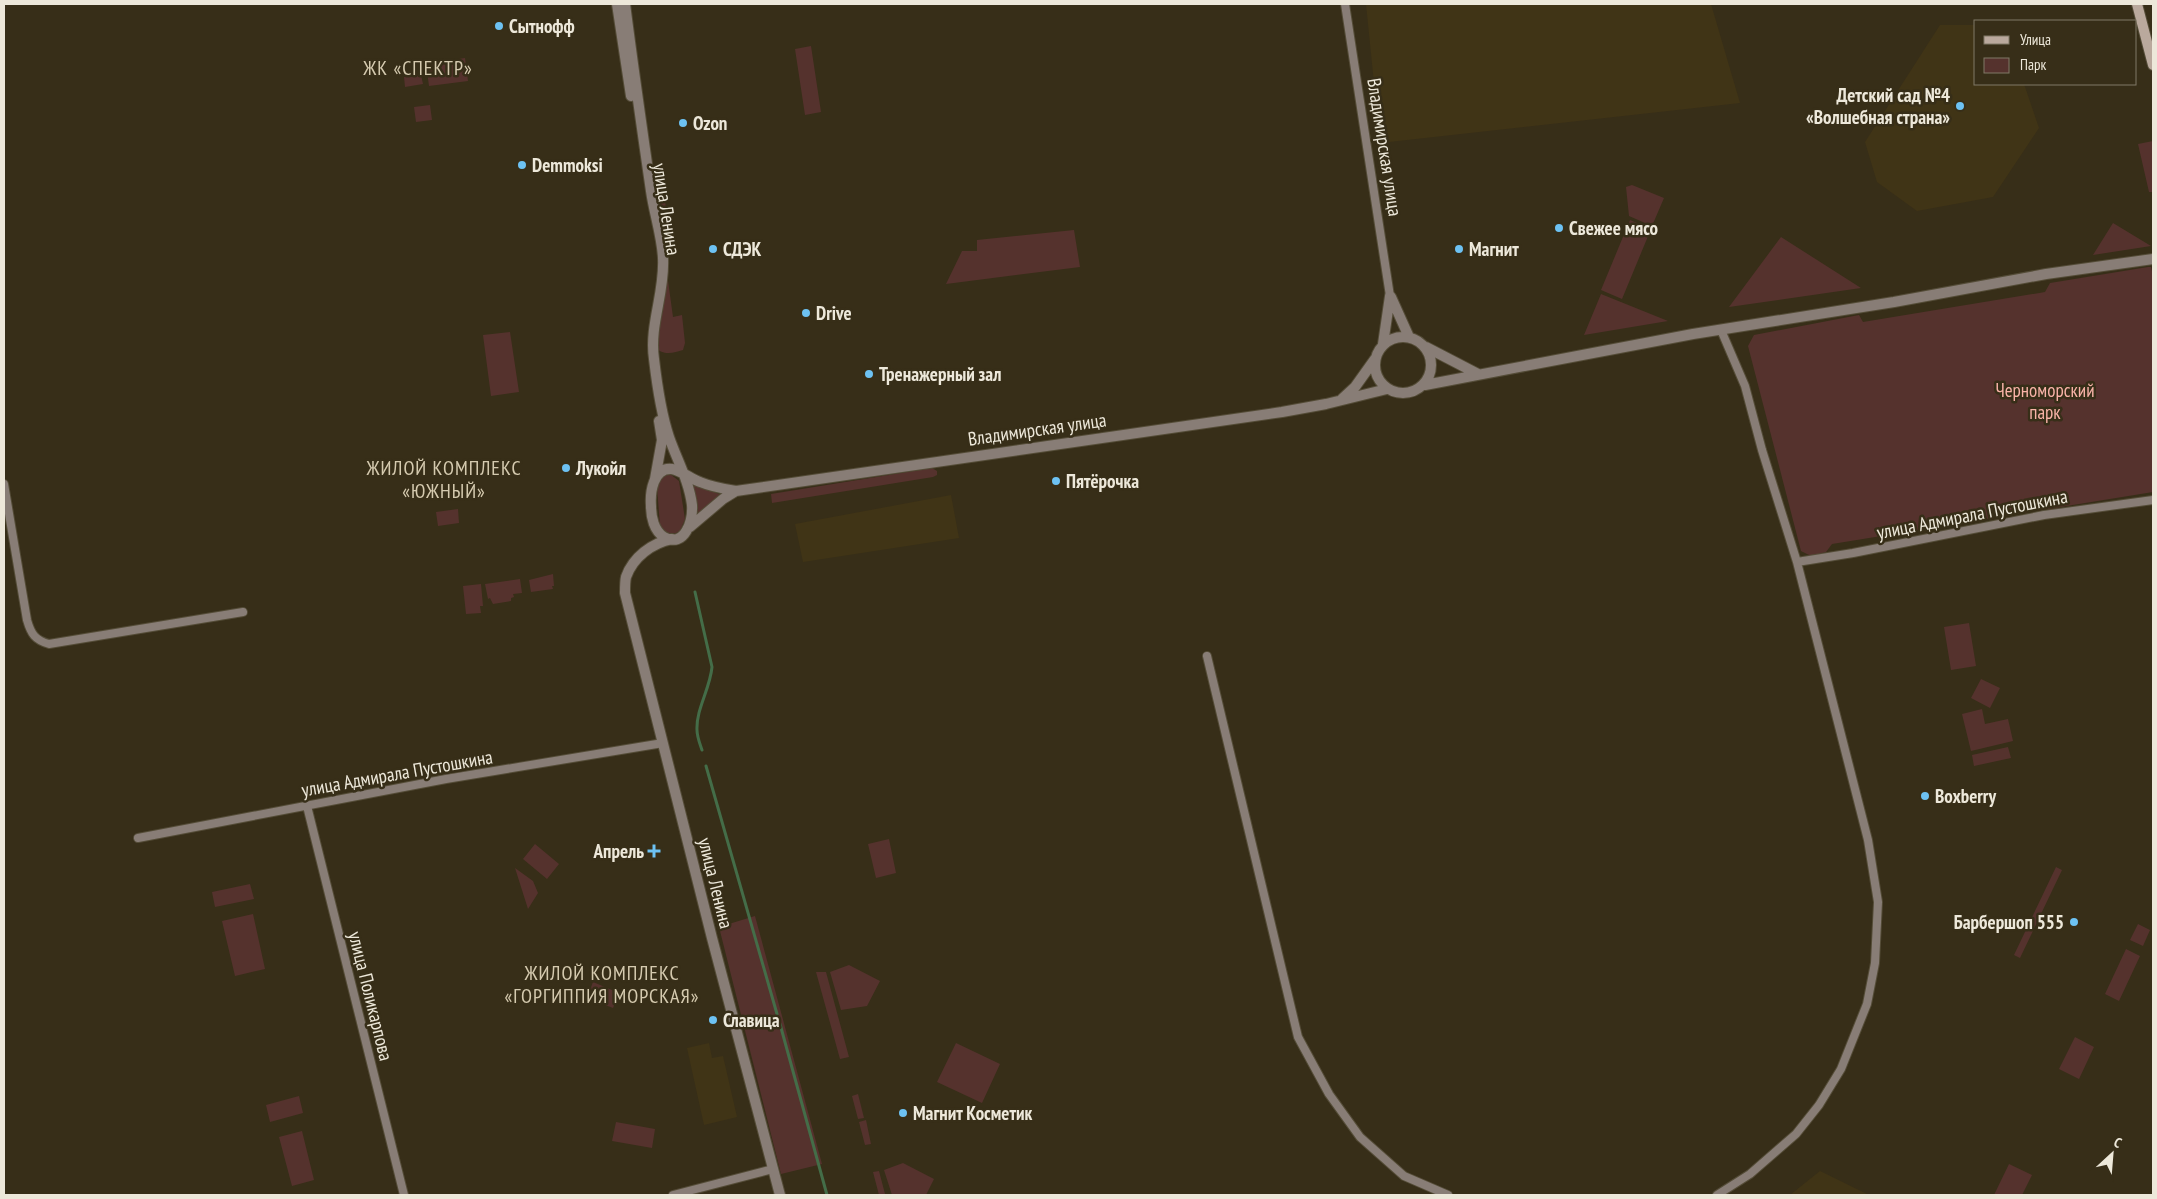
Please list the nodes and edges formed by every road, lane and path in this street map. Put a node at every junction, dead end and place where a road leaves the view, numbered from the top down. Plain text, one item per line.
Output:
1 (617, 4) edge
2 (625, 4) edge
3 (1345, 4) edge
4 (2137, 4) edge
5 (2153, 65) edge
6 (2153, 259) edge
7 (1390, 296) junction
8 (1721, 330) junction
9 (1409, 337) junction
10 (1383, 344) junction
11 (1426, 347) junction
12 (1376, 358) junction
13 (1478, 374) junction
14 (1424, 385) junction
15 (1387, 389) junction
16 (1342, 400) junction
17 (684, 475) junction
18 (654, 480) junction
19 (4, 484) edge
20 (736, 491) junction
21 (2153, 500) edge
22 (653, 522) junction
23 (689, 527) junction
24 (673, 539) junction
25 (650, 547) junction
26 (1796, 562) junction
27 (244, 612) dead end
28 (1207, 656) dead end
29 (663, 743) junction
30 (307, 806) junction
31 (138, 838) dead end
32 (773, 1170) junction
33 (404, 1195) edge
34 (673, 1195) edge
35 (780, 1195) edge
36 (1448, 1195) edge
37 (1717, 1195) edge

1 - 18 street, улица Ленина
2 - 17 street, улица Ленина
3 - 7 street, Владимирская улица
4 - 5 main road
6 - 8 street
7 - 9 street, Владимирская улица
7 - 10 street, Владимирская улица
8 - 13 street
8 - 26 street
9 - 10 street
9 - 11 street
10 - 12 street
11 - 13 street
11 - 14 street
12 - 15 street
12 - 16 street
13 - 14 street
14 - 15 street
15 - 16 street, Владимирская улица
16 - 20 street, Владимирская улица
17 - 18 street, Владимирская улица
17 - 20 street, Владимирская улица
17 - 23 street
18 - 22 street
19 - 27 street
20 - 23 street, Владимирская улица
21 - 26 street, улица Адмирала Пустошкина
22 - 24 street
22 - 25 street
23 - 24 street, Владимирская улица
24 - 25 street, Владимирская улица
25 - 29 street, улица Ленина
26 - 37 street
28 - 36 street
29 - 30 street, улица Адмирала Пустошкина
29 - 32 street, улица Ленина
30 - 31 street, улица Адмирала Пустошкина
30 - 33 street, улица Поликарпова
32 - 34 street
32 - 35 street, улица Ленина

